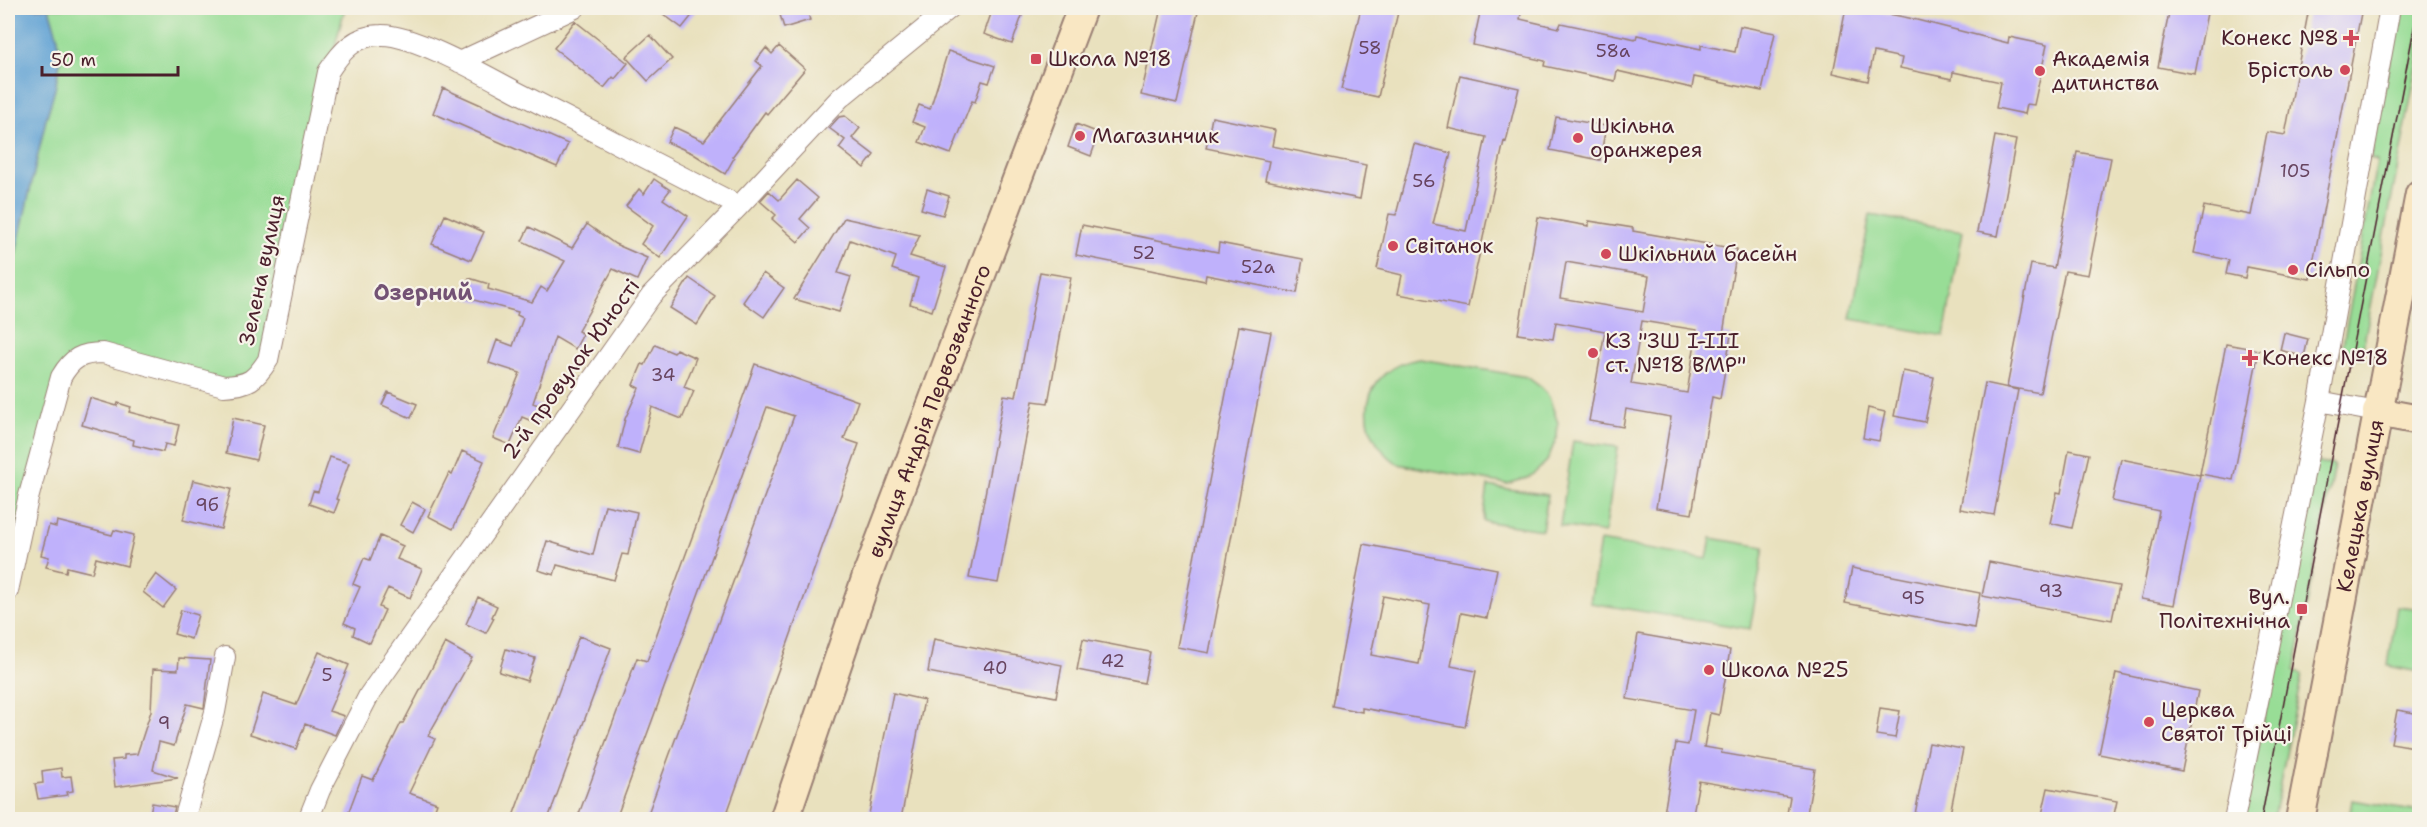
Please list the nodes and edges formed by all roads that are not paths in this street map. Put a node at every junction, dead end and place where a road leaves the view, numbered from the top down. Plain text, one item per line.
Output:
1 (575, 8) edge
2 (950, 8) edge
3 (1082, 8) edge
4 (2390, 8) edge
5 (459, 62) junction
6 (2420, 194) edge
7 (739, 206) junction
8 (2319, 401) junction
9 (2377, 412) junction
10 (2420, 420) edge
11 (8, 591) edge
12 (225, 657) dead end
13 (184, 819) edge
14 (308, 819) edge
15 (784, 819) edge
16 (2234, 819) edge
17 (2300, 819) edge

1 - 5 street
2 - 7 street, 2-й провулок Юності
3 - 15 street, вулиця Андрія Первозванного
4 - 8 street
5 - 7 street, Зелена вулиця
5 - 11 street, Зелена вулиця
6 - 9 street, Келецька вулиця
7 - 14 street, 2-й провулок Юності
8 - 9 street
8 - 16 street
9 - 10 street
9 - 17 street, Келецька вулиця
12 - 13 street

